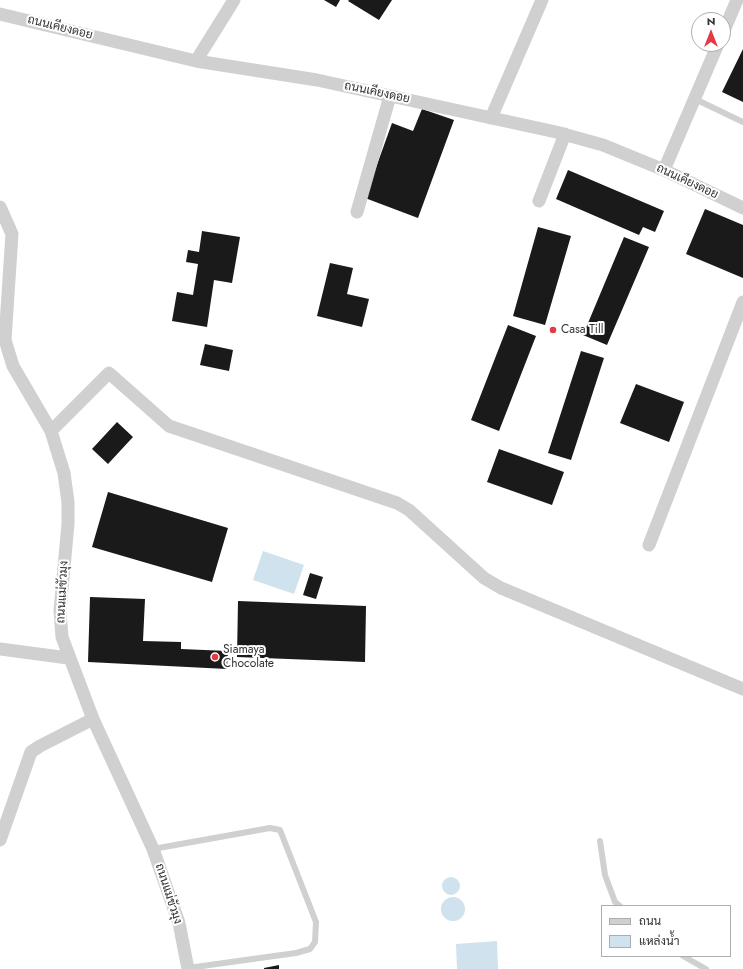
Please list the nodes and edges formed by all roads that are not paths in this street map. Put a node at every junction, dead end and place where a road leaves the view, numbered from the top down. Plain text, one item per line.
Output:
1 (234, 0) edge
2 (542, 0) edge
3 (737, 0) edge
4 (0, 14) edge
5 (731, 14) edge
6 (715, 52) edge
7 (196, 61) junction
8 (390, 96) junction
9 (695, 99) junction
10 (491, 118) junction
11 (743, 122) edge
12 (565, 134) junction
13 (664, 170) junction
14 (539, 201) dead end
15 (0, 207) edge
16 (743, 208) edge
17 (357, 212) dead end
18 (743, 302) edge
19 (51, 431) junction
20 (649, 545) dead end
21 (0, 649) edge
22 (68, 658) junction
23 (743, 689) edge
24 (93, 719) junction
25 (0, 840) edge
26 (600, 841) dead end
27 (153, 849) junction
28 (619, 905) edge
29 (685, 957) edge
30 (188, 968) edge
31 (706, 969) edge

1 - 7 street
2 - 10 street
3 - 5 street
4 - 7 street, ถนนเคียงดอย
6 - 9 street
7 - 8 street, ถนนเคียงดอย
8 - 10 street, ถนนเคียงดอย
8 - 17 street
9 - 11 lane
9 - 13 street
10 - 12 street, ถนนเคียงดอย
12 - 13 street, ถนนเคียงดอย
12 - 14 street
13 - 16 street, ถนนเคียงดอย
15 - 19 street, ถนนแม่ขัวมุง
18 - 20 street
19 - 22 street, ถนนแม่ขัวมุง
19 - 23 street
21 - 22 street
22 - 24 street, ถนนแม่ขัวมุง
24 - 25 street
24 - 27 street, ถนนแม่ขัวมุง
26 - 28 lane
27 - 30 street, ถนนแม่ขัวมุง
27 - 30 lane
29 - 31 lane

